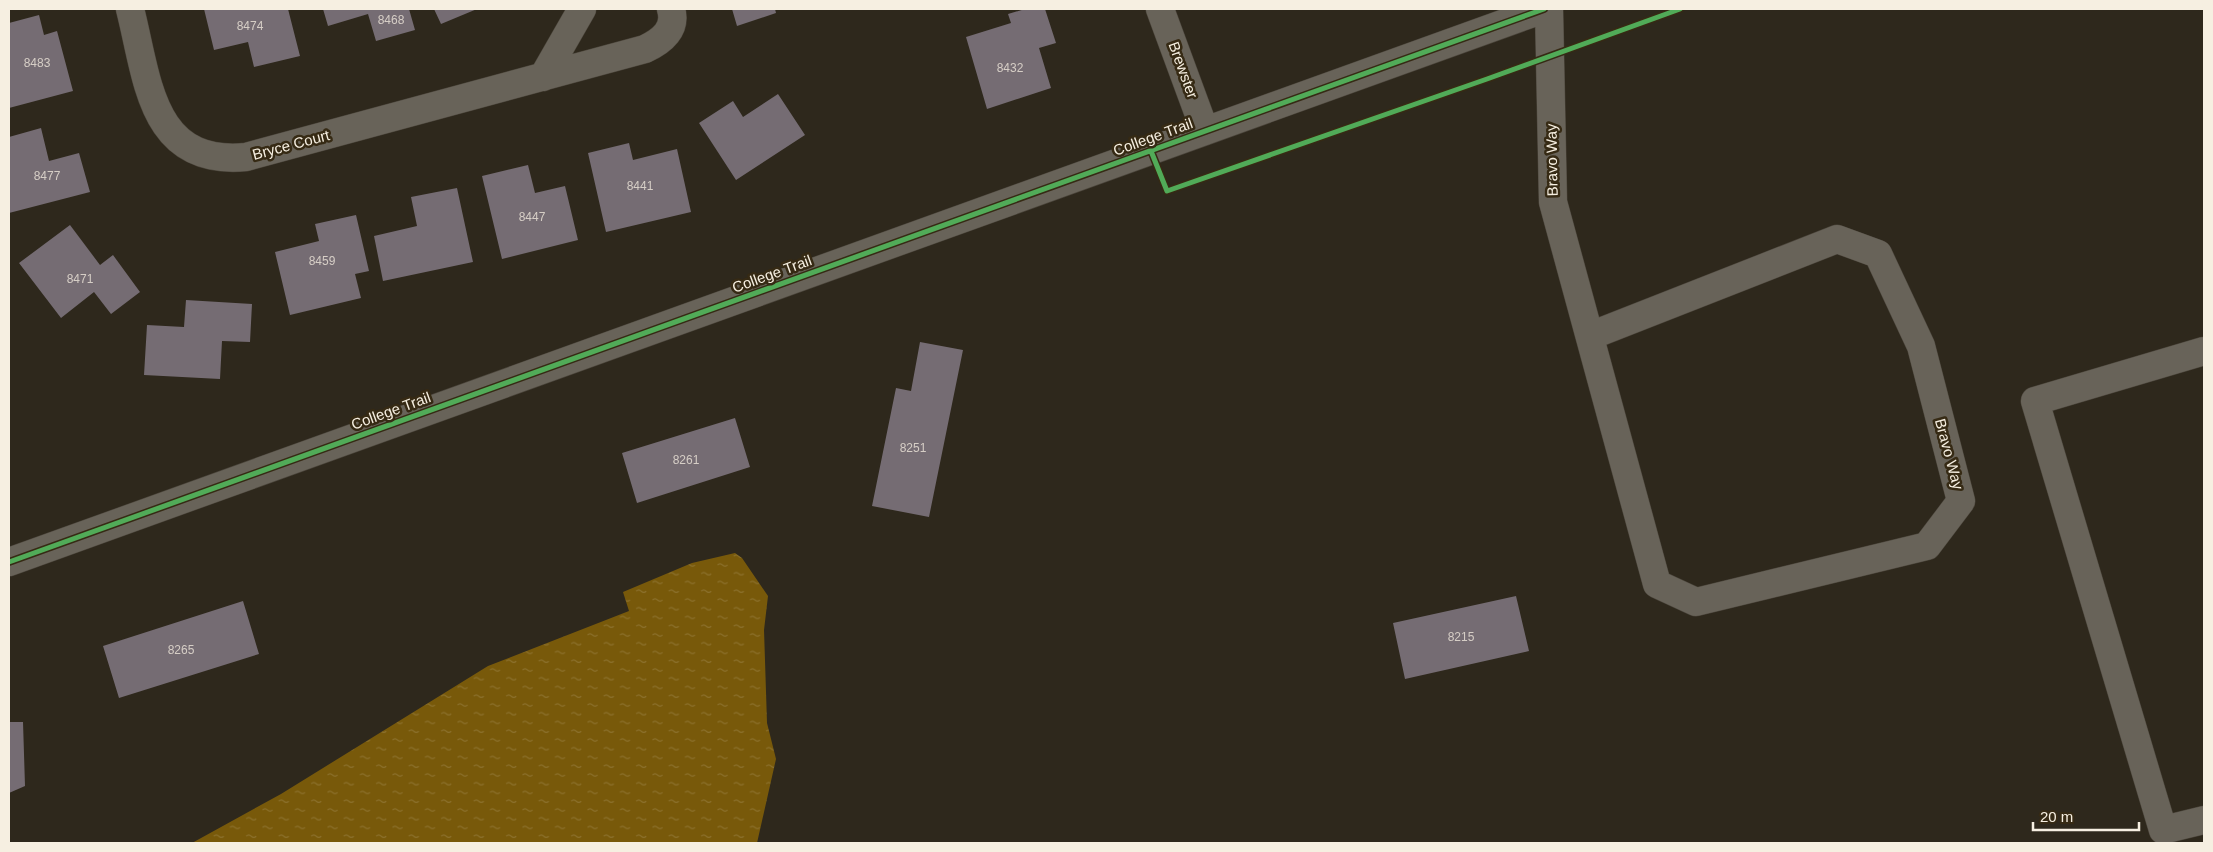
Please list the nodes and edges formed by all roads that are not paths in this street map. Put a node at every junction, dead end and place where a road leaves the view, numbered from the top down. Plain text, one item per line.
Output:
1 (130, 9) edge
2 (582, 9) edge
3 (671, 9) edge
4 (1160, 9) edge
5 (1544, 9) edge
6 (1549, 9) edge
7 (543, 77) junction
8 (1205, 131) junction
9 (1590, 336) junction
10 (2204, 351) edge
11 (9, 562) edge
12 (2204, 820) edge

1 - 7 street, Bryce Court
2 - 7 street
3 - 7 street, Bryce Court
4 - 8 street, Brewster
5 - 8 street, College Trail
6 - 9 street, Bravo Way
8 - 11 street, College Trail
9 - 9 street, Bravo Way
10 - 12 street

